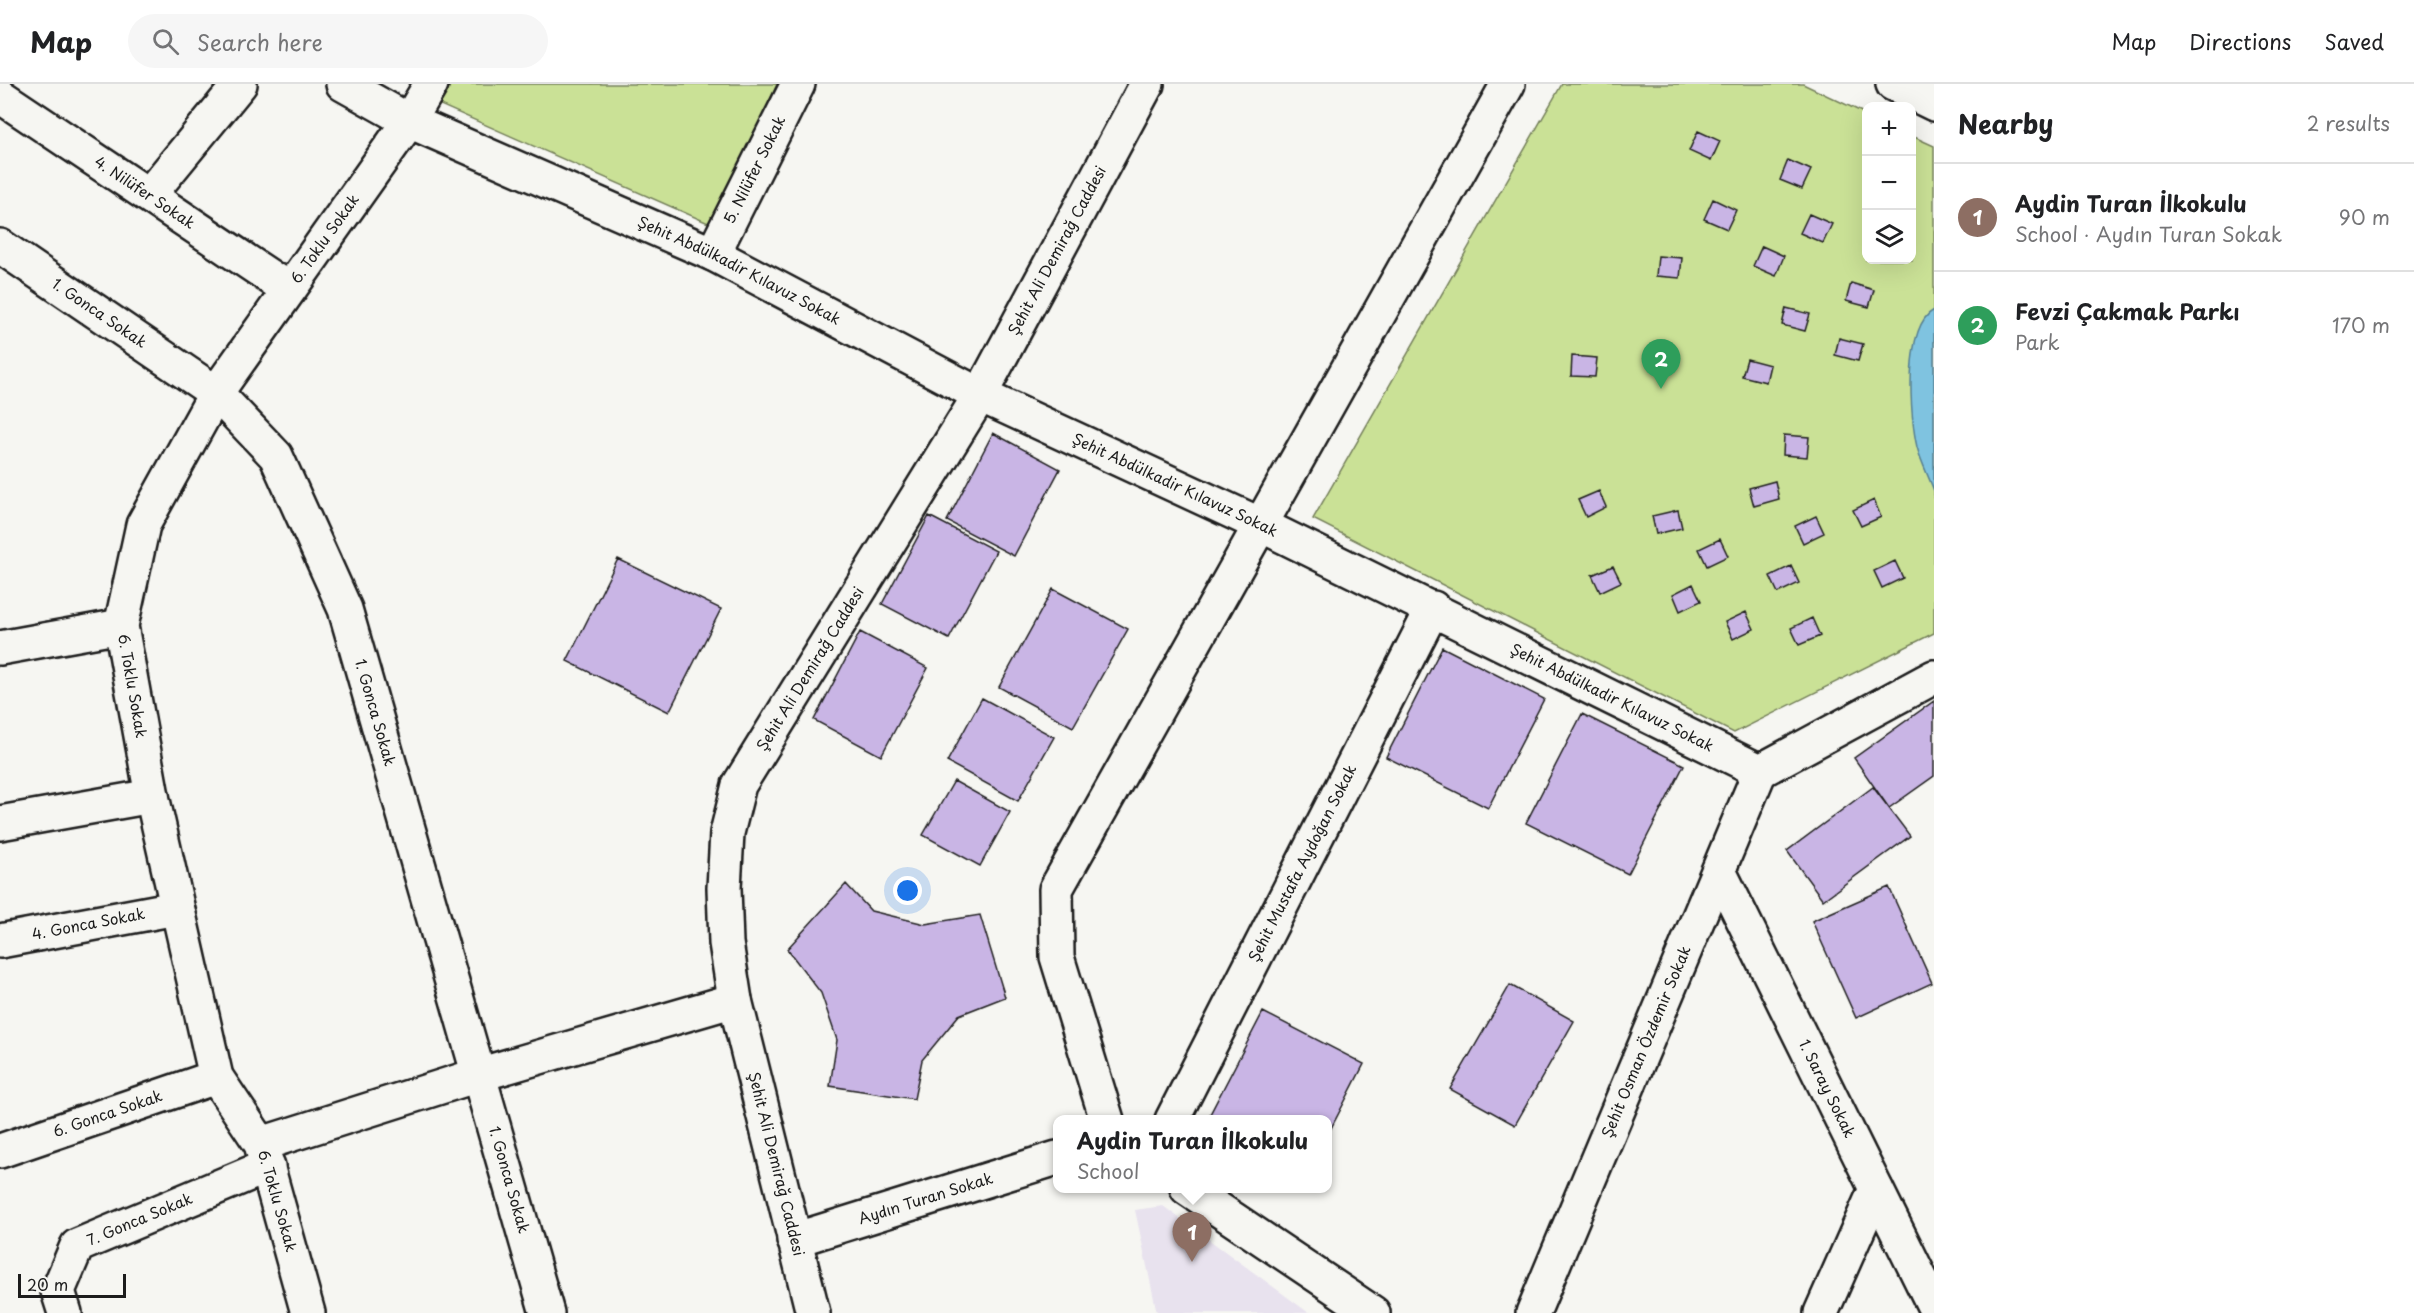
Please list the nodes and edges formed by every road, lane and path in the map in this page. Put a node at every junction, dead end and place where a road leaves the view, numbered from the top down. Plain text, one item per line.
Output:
1 (240, 84) edge
2 (343, 84) edge
3 (431, 84) edge
4 (798, 84) edge
5 (1147, 84) edge
6 (1508, 84) edge
7 (1893, 84) edge
8 (0, 96) edge
9 (1934, 104) edge
10 (409, 121) junction
11 (149, 195) junction
12 (0, 246) edge
13 (713, 255) junction
14 (288, 288) junction
15 (216, 393) junction
16 (981, 395) junction
17 (1261, 525) junction
18 (1433, 608) junction
19 (121, 626) junction
20 (0, 648) edge
21 (1934, 676) edge
22 (1760, 771) junction
23 (152, 796) junction
24 (0, 823) edge
25 (1719, 871) junction
26 (176, 908) junction
27 (0, 941) edge
28 (735, 1000) junction
29 (478, 1075) junction
30 (216, 1077) junction
31 (1106, 1115) edge
32 (1174, 1115) edge
33 (0, 1151) edge
34 (264, 1155) junction
35 (1053, 1159) edge
36 (1876, 1189) junction
37 (1194, 1193) edge
38 (794, 1240) junction
39 (1934, 1306) edge
40 (65, 1313) edge
41 (308, 1313) edge
42 (547, 1313) edge
43 (813, 1313) edge
44 (1373, 1313) edge
45 (1533, 1313) edge
46 (1821, 1313) edge

1 - 11 street
2 - 10 street, Şehit Abdülkadir Kılavuz Sokak
3 - 10 street, 6. Toklu Sokak
4 - 13 street, 5. Nilüfer Sokak
5 - 16 street, Şehit Ali Demirağ Caddesi
6 - 17 street
7 - 9 street
8 - 11 street, 4. Nilüfer Sokak
10 - 13 street, Şehit Abdülkadir Kılavuz Sokak
10 - 14 street, 6. Toklu Sokak
11 - 14 street, 4. Nilüfer Sokak
12 - 15 street, 1. Gonca Sokak
13 - 16 street, Şehit Abdülkadir Kılavuz Sokak
14 - 15 street, 6. Toklu Sokak
15 - 19 street, 6. Toklu Sokak
15 - 29 street, 1. Gonca Sokak
16 - 17 street, Şehit Abdülkadir Kılavuz Sokak
16 - 28 street, Şehit Ali Demirağ Caddesi
17 - 18 street, Şehit Abdülkadir Kılavuz Sokak
17 - 31 street
18 - 22 street, Şehit Abdülkadir Kılavuz Sokak
18 - 32 street, Şehit Mustafa Aydoğan Sokak
19 - 20 street
19 - 23 street, 6. Toklu Sokak
21 - 22 street
22 - 25 street, Şehit Osman Özdemir Sokak
23 - 24 street
23 - 26 street, 6. Toklu Sokak
25 - 36 street, 1. Saray Sokak
25 - 45 street, Şehit Osman Özdemir Sokak
26 - 27 street, 4. Gonca Sokak
26 - 30 street, 6. Toklu Sokak
28 - 29 street, 7. Gonca Sokak
28 - 38 street, Şehit Ali Demirağ Caddesi
29 - 34 street, 7. Gonca Sokak
29 - 42 street, 1. Gonca Sokak
30 - 33 street, 6. Gonca Sokak
30 - 34 street, 6. Toklu Sokak
34 - 40 street, 7. Gonca Sokak
34 - 41 street, 6. Toklu Sokak
35 - 38 street, Aydın Turan Sokak
36 - 39 street, 1. Saray Sokak
36 - 46 street
37 - 44 street
38 - 43 street, Şehit Ali Demirağ Caddesi

